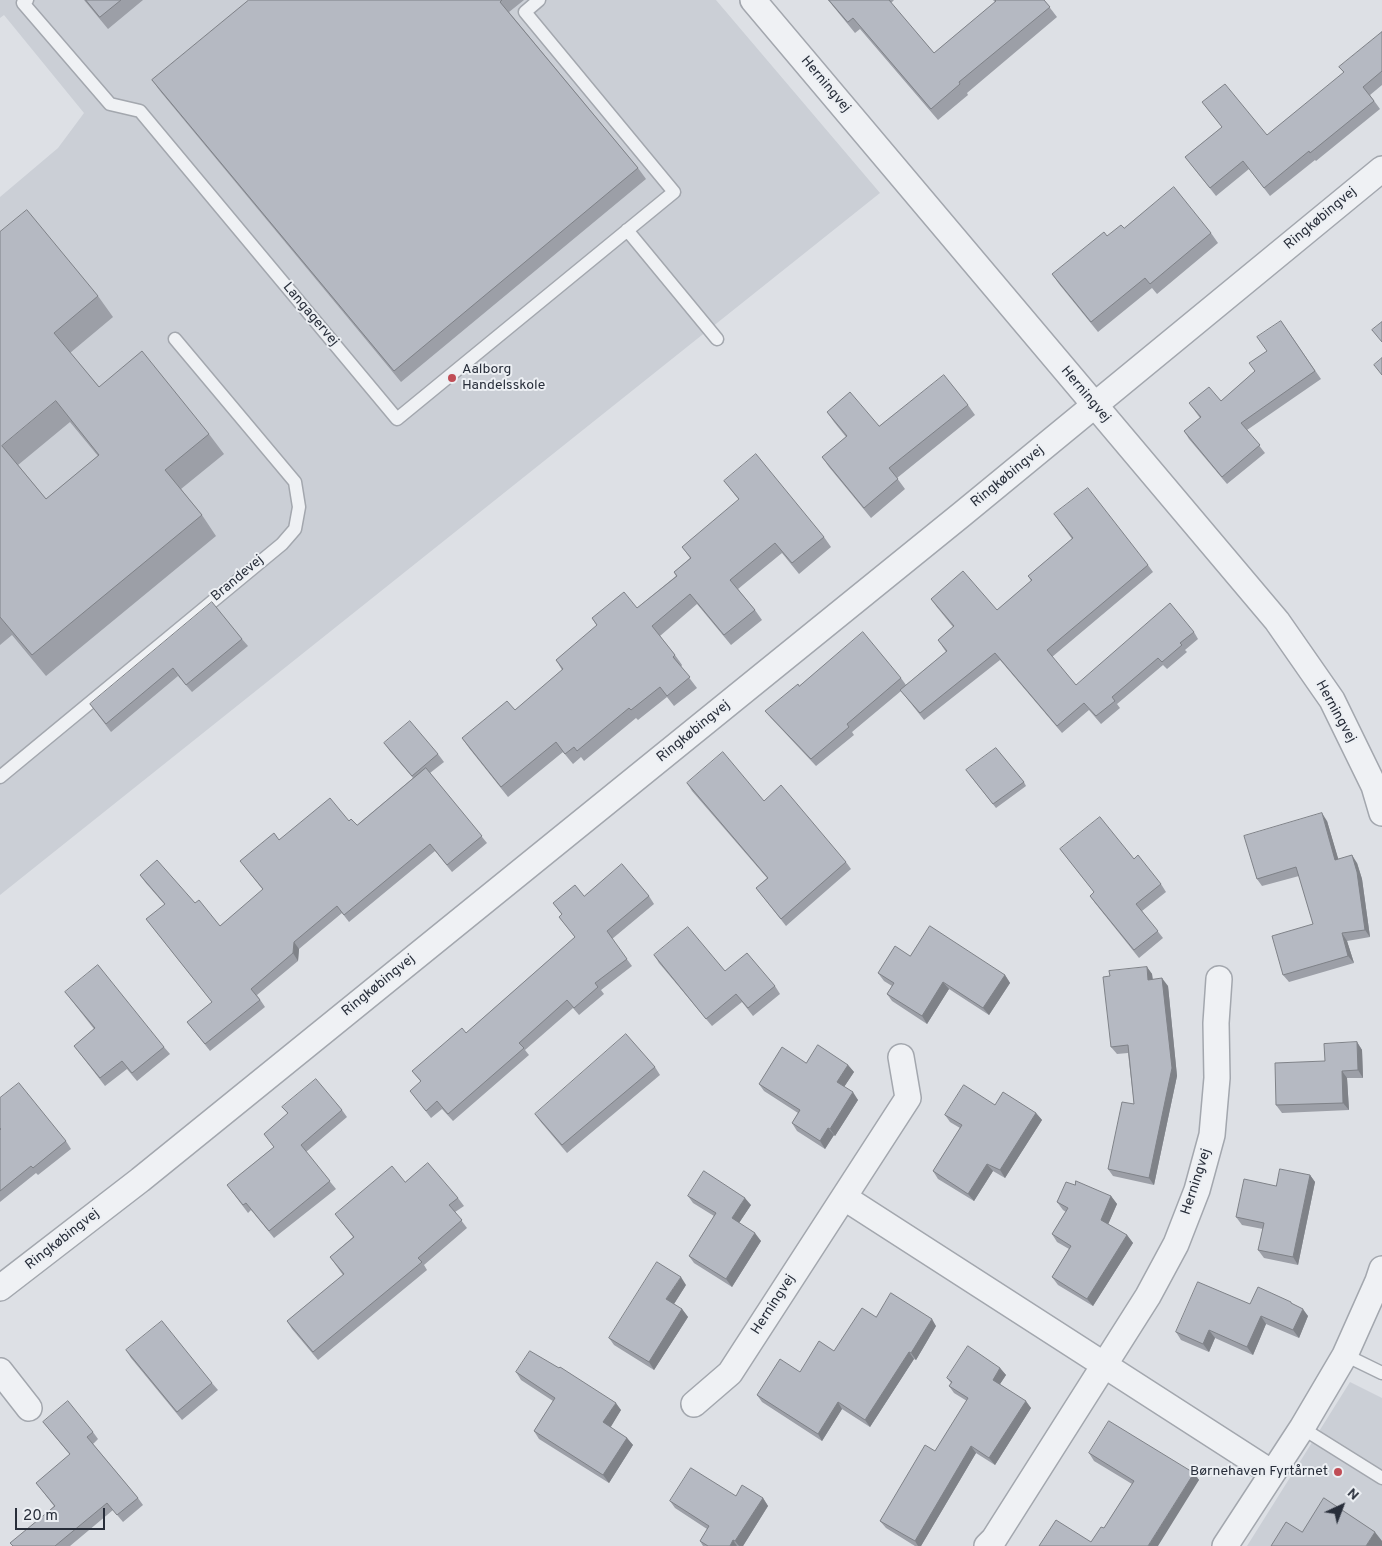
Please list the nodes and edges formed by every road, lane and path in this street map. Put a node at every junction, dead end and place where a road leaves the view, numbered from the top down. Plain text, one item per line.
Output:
1 (27, 0) edge
2 (539, 0) edge
3 (753, 0) edge
4 (1382, 169) edge
5 (627, 230) junction
6 (176, 339) dead end
7 (717, 339) dead end
8 (1095, 406) junction
9 (0, 777) edge
10 (1382, 813) edge
11 (1219, 979) dead end
12 (901, 1057) dead end
13 (845, 1198) junction
14 (1382, 1269) edge
15 (0, 1288) edge
16 (1345, 1355) junction
17 (1104, 1365) junction
18 (0, 1371) edge
19 (1382, 1373) edge
20 (694, 1404) dead end
21 (29, 1408) dead end
22 (1302, 1428) junction
23 (1272, 1473) junction
24 (1382, 1478) edge
25 (987, 1546) edge
26 (1225, 1546) edge

1 - 5 lane, Langagervej
2 - 5 lane, Langagervej
3 - 8 street, Herningvej
4 - 8 street, Ringkøbingvej
5 - 7 lane
6 - 9 lane, Brandevej
8 - 10 street, Herningvej
8 - 15 street, Ringkøbingvej
11 - 17 street, Herningvej
12 - 13 street, Herningvej
13 - 17 street
13 - 20 street, Herningvej
14 - 16 street
16 - 19 lane
16 - 22 street
17 - 23 street
17 - 25 street, Herningvej
18 - 21 street
22 - 23 street
22 - 24 lane
23 - 26 street

